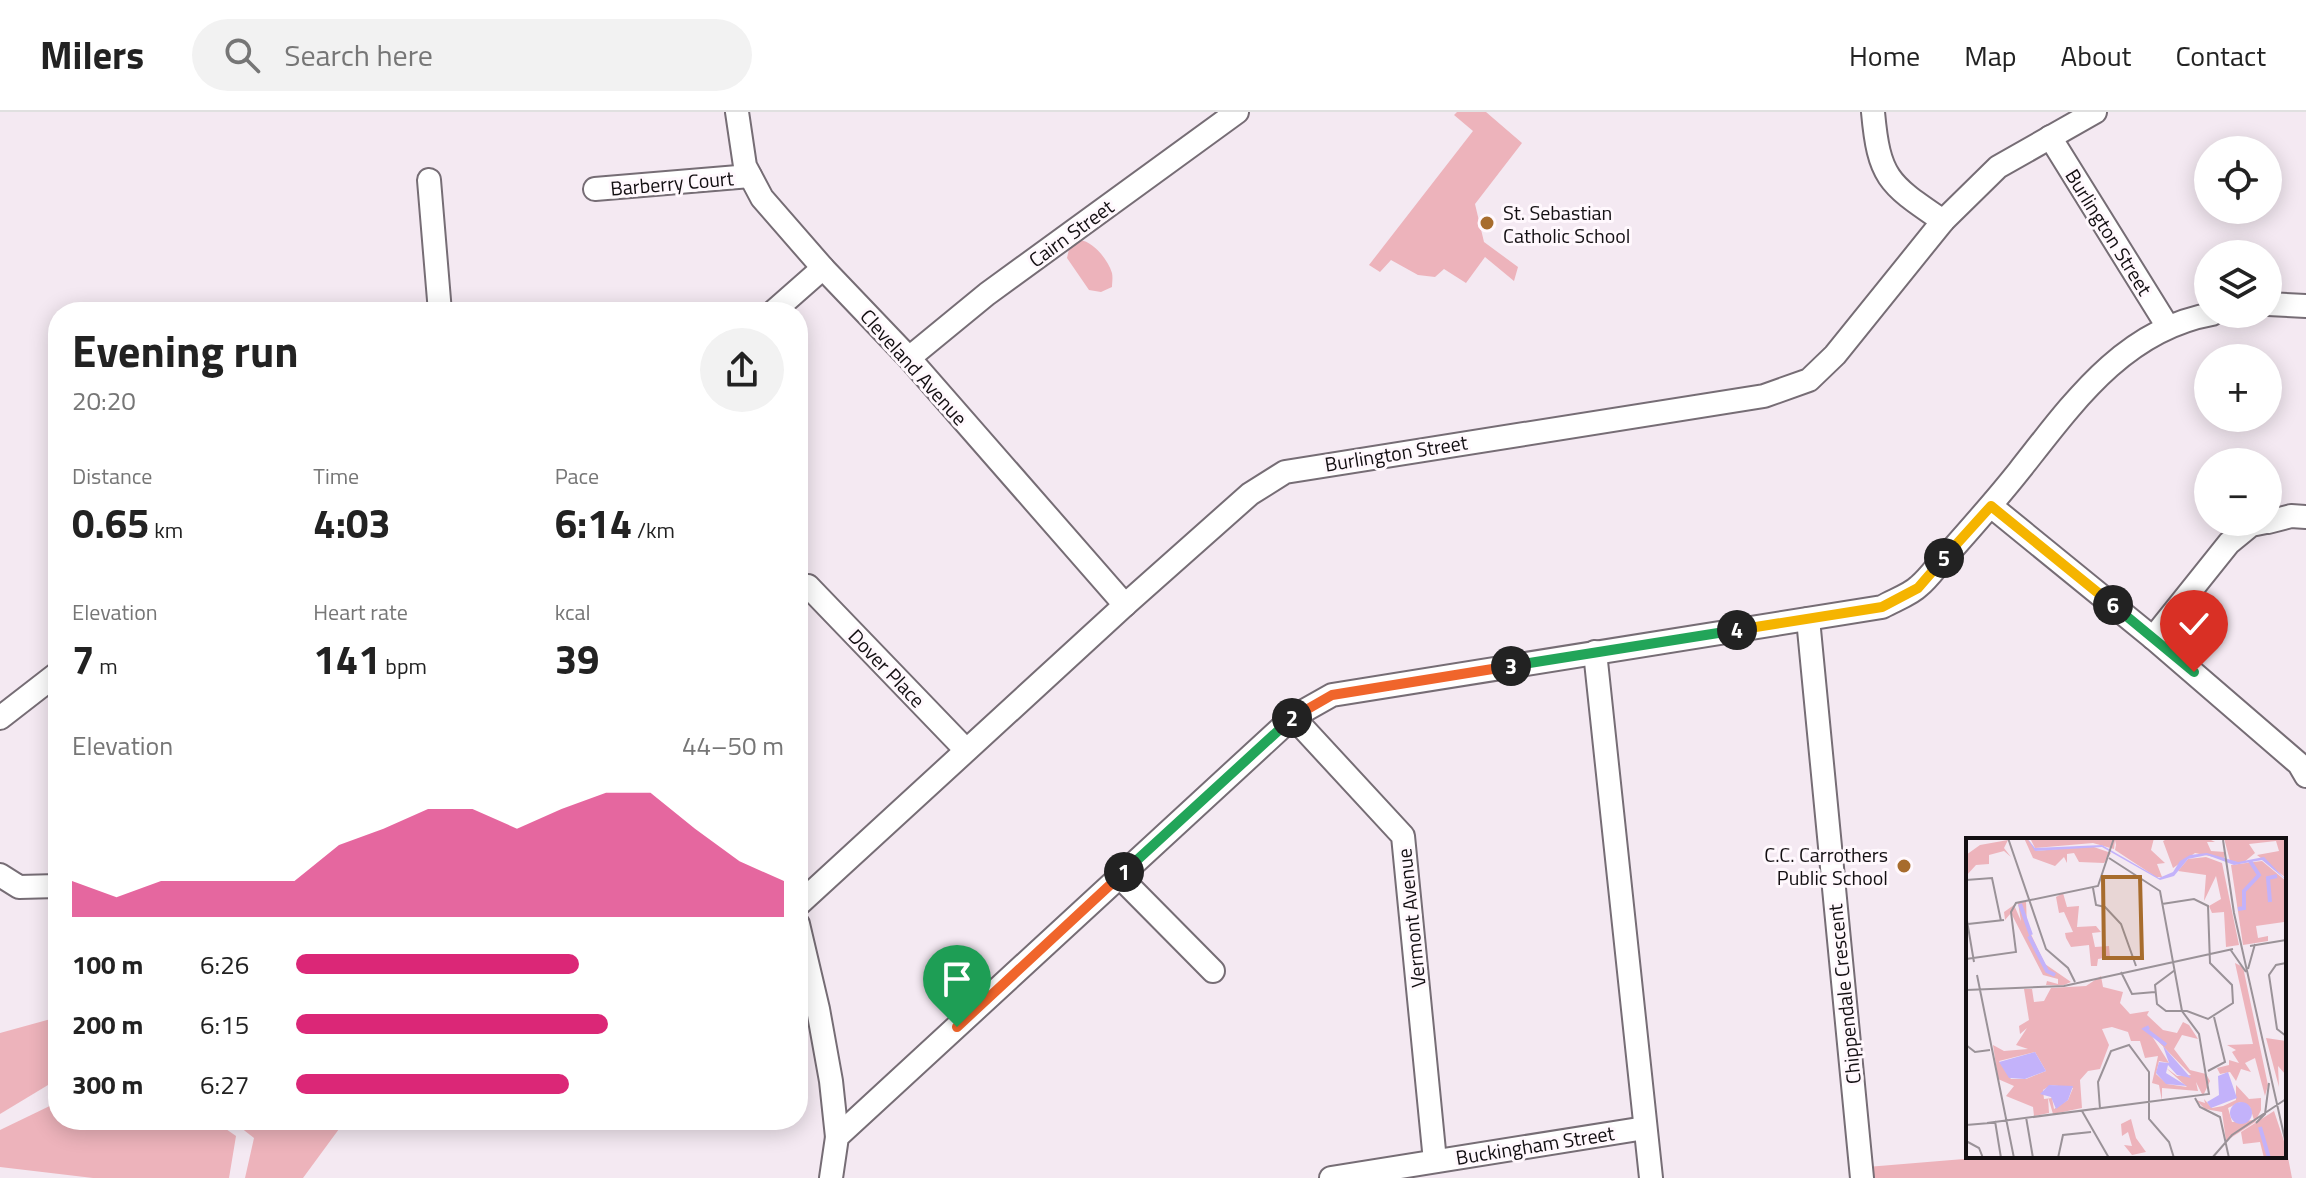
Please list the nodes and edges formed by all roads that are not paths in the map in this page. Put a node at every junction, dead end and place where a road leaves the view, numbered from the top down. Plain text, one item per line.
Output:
1 (737, 112) edge
2 (1237, 112) edge
3 (1873, 112) edge
4 (2095, 112) edge
5 (2050, 137) junction
6 (750, 176) junction
7 (429, 180) dead end
8 (595, 189) dead end
9 (1943, 221) junction
10 (823, 268) junction
11 (439, 302) edge
12 (784, 302) edge
13 (2282, 305) edge
14 (2306, 306) edge
15 (2194, 317) edge
16 (2168, 327) junction
17 (909, 358) junction
18 (1991, 506) junction
19 (2306, 517) edge
20 (2282, 518) edge
21 (2238, 536) edge
22 (808, 586) dead end
23 (1125, 605) junction
24 (1808, 619) junction
25 (2153, 638) junction
26 (1595, 652) junction
27 (48, 681) edge
28 (1293, 717) junction
29 (0, 718) edge
30 (966, 750) junction
31 (2306, 776) edge
32 (0, 875) edge
33 (1119, 876) junction
34 (48, 886) edge
35 (808, 896) edge
36 (808, 967) edge
37 (1213, 971) dead end
38 (1645, 1128) junction
39 (837, 1137) junction
40 (1435, 1161) junction
41 (831, 1178) edge
42 (1331, 1178) edge
43 (1651, 1178) edge
44 (1862, 1178) edge

1 - 6 street, Cleveland Avenue
2 - 17 street, Cairn Street
3 - 9 street
4 - 5 street, Burlington Street
5 - 9 street, Burlington Street
5 - 16 street, Burlington Street
6 - 8 street, Barberry Court
6 - 10 street, Cleveland Avenue
7 - 11 street
9 - 23 street, Burlington Street
10 - 12 street
10 - 17 street, Cleveland Avenue
13 - 14 street
15 - 16 street
16 - 18 street
17 - 23 street, Cleveland Avenue
18 - 24 street
18 - 25 street
19 - 20 street
21 - 25 street
22 - 30 street, Dover Place
23 - 30 street, Burlington Street
24 - 26 street
24 - 44 street, Chippendale Crescent
25 - 31 street
26 - 28 street
26 - 38 street
27 - 29 street
28 - 33 street
28 - 40 street, Vermont Avenue
30 - 35 street, Burlington Street
32 - 34 street
33 - 37 street
33 - 39 street
36 - 39 street
38 - 40 street, Buckingham Street
38 - 43 street
39 - 41 street
40 - 42 street, Buckingham Street

